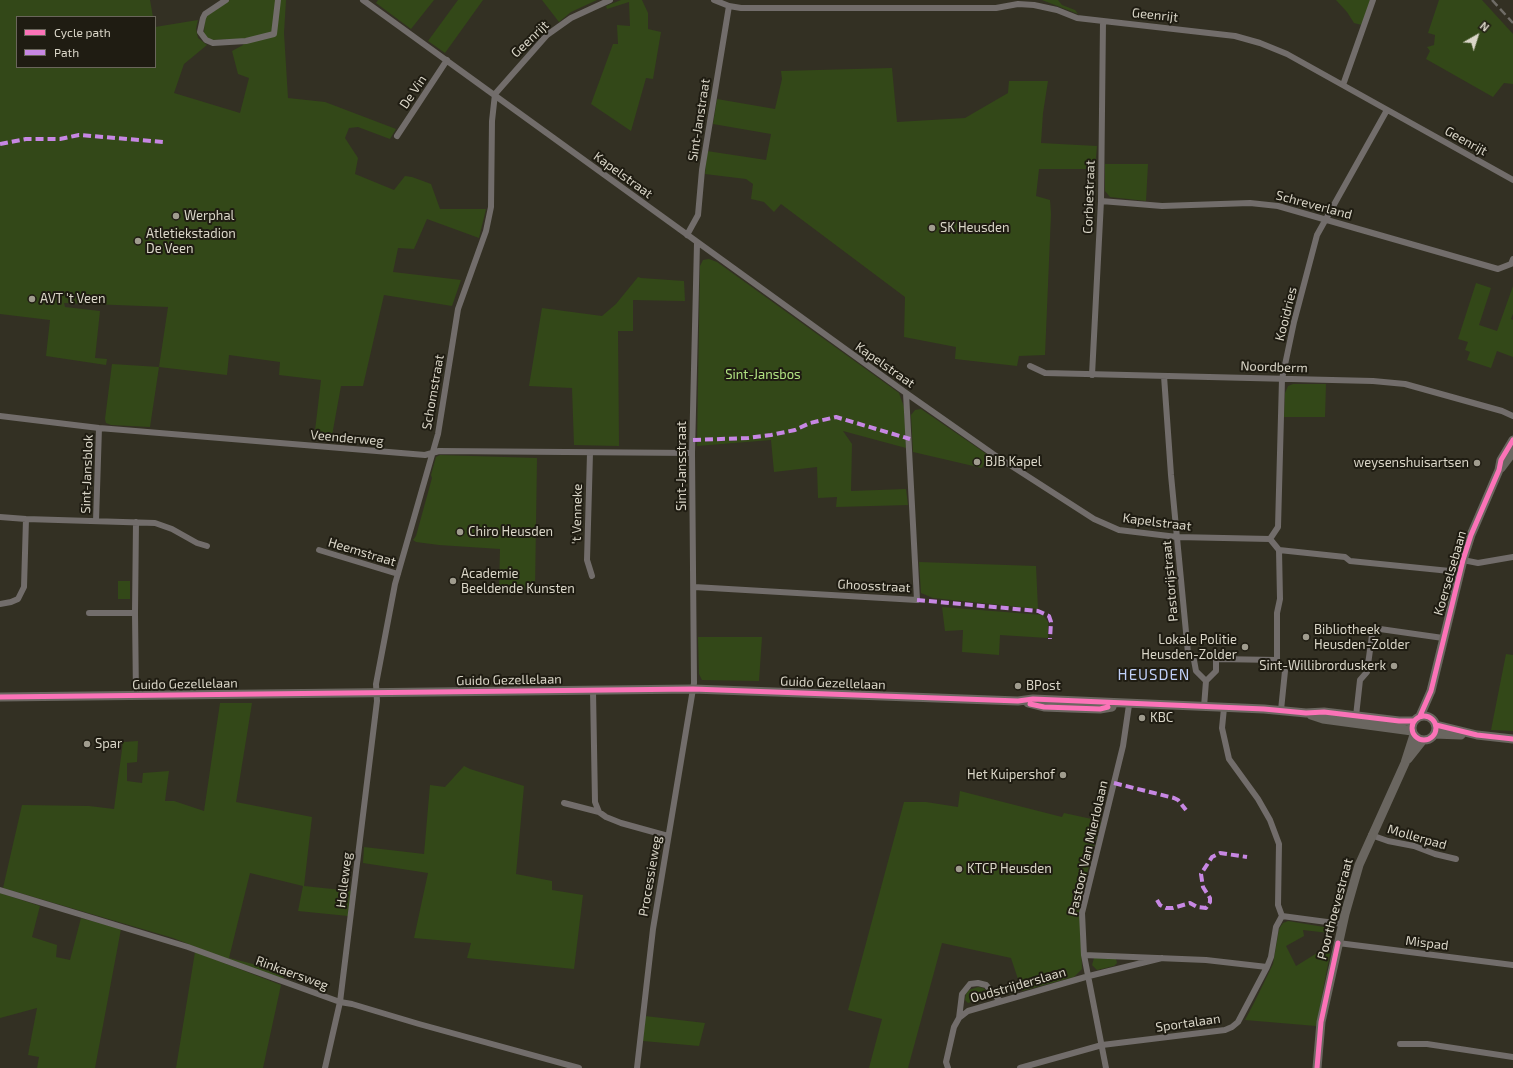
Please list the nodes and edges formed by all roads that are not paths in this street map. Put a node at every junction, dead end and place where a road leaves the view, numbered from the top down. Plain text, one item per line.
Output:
1 (226, 0) edge
2 (278, 0) edge
3 (363, 0) edge
4 (610, 0) edge
5 (714, 0) edge
6 (1374, 0) edge
7 (1034, 2) edge
8 (729, 6) junction
9 (1103, 21) junction
10 (447, 60) junction
11 (1344, 85) junction
12 (495, 94) junction
13 (1387, 110) junction
14 (396, 136) dead end
15 (1513, 180) edge
16 (1100, 201) junction
17 (1324, 218) junction
18 (687, 235) junction
19 (697, 243) junction
20 (1513, 259) edge
21 (1030, 366) dead end
22 (1092, 375) junction
23 (1164, 376) junction
24 (1282, 379) junction
25 (906, 393) junction
26 (0, 416) edge
27 (1513, 416) edge
28 (99, 428) junction
29 (1513, 440) edge
30 (1513, 452) edge
31 (433, 453) junction
32 (590, 453) junction
33 (692, 453) junction
34 (1499, 470) junction
35 (0, 517) edge
36 (26, 520) junction
37 (96, 521) junction
38 (136, 522) junction
39 (1177, 537) junction
40 (1270, 539) junction
41 (206, 546) dead end
42 (318, 550) dead end
43 (1279, 550) junction
44 (1513, 557) edge
45 (1463, 560) junction
46 (1460, 572) junction
47 (398, 574) junction
48 (592, 576) dead end
49 (694, 587) junction
50 (0, 604) edge
51 (89, 613) dead end
52 (135, 614) junction
53 (1444, 638) junction
54 (1276, 660) junction
55 (1206, 681) junction
56 (693, 689) junction
57 (593, 691) junction
58 (1431, 691) junction
59 (376, 693) junction
60 (136, 696) junction
61 (0, 697) edge
62 (1126, 705) junction
63 (1204, 707) junction
64 (1224, 708) junction
65 (1281, 710) junction
66 (1356, 711) junction
67 (1306, 713) junction
68 (1417, 719) junction
69 (1433, 721) junction
70 (1413, 733) junction
71 (1434, 734) junction
72 (1477, 735) junction
73 (1513, 739) edge
74 (1423, 740) junction
75 (1405, 763) junction
76 (564, 803) dead end
77 (599, 812) junction
78 (1372, 835) junction
79 (668, 836) junction
80 (1456, 859) dead end
81 (0, 890) edge
82 (1282, 916) junction
83 (1342, 924) junction
84 (1338, 944) junction
85 (1084, 955) junction
86 (1162, 958) junction
87 (1513, 965) edge
88 (1267, 967) junction
89 (1088, 976) junction
90 (1000, 1001) junction
91 (340, 1002) junction
92 (959, 1018) junction
93 (1400, 1044) dead end
94 (1102, 1045) junction
95 (1513, 1057) edge
96 (325, 1068) edge
97 (579, 1068) edge
98 (637, 1068) edge
99 (948, 1068) edge
100 (1020, 1068) edge
101 (1106, 1068) edge
102 (1317, 1068) edge

1 - 2 street
3 - 10 street, Kapelstraat
4 - 12 street, Geenrijt
5 - 8 street, Geenrijt
6 - 11 street
7 - 8 street, Geenrijt
7 - 9 street, Geenrijt
8 - 18 street, Sint-Janstraat
9 - 11 street, Geenrijt
9 - 16 street, Corbiestraat
10 - 12 street, Kapelstraat
10 - 14 street, De Vin
11 - 13 street, Geenrijt
12 - 18 street, Kapelstraat
12 - 31 street, Schomstraat
13 - 15 street, Geenrijt
13 - 17 street, Kooidries
16 - 17 street, Schreverland
16 - 22 street, Corbiestraat
17 - 20 street, Schreverland
17 - 24 street, Kooidries
18 - 19 street, Kapelstraat
19 - 25 street, Kapelstraat
19 - 33 street, Sint-Jansstraat
21 - 22 street, Noordberm
22 - 23 street, Noordberm
23 - 24 street, Noordberm
23 - 39 street, Pastorijstraat
24 - 27 street, Noordberm
24 - 40 street, Kooidries
25 - 39 street, Kapelstraat
25 - 49 street, Ghoosstraat
26 - 28 street, Veenderweg
28 - 31 street, Veenderweg
28 - 37 street, Sint-Jansblok
29 - 34 main road, Koerselsebaan
30 - 34 main road, Koerselsebaan
31 - 32 street, Veenderweg
31 - 47 street, Schomstraat
32 - 33 street, Veenderweg
32 - 48 street, 't Venneke
33 - 49 street, Sint-Jansstraat
34 - 45 main road, Koerselsebaan
35 - 36 street, Sint-Jansblok
36 - 37 street, Sint-Jansblok
36 - 50 street
37 - 38 street, Sint-Jansblok
38 - 41 street, Sint-Jansblok
38 - 52 street
39 - 40 street, Kapelstraat
39 - 55 street, Pastorijstraat
40 - 43 street
42 - 47 street, Heemstraat
43 - 46 street
43 - 54 street
44 - 45 street
45 - 46 main road, Koerselsebaan
46 - 53 main road, Koerselsebaan
47 - 59 street, Schomstraat
49 - 56 street, Sint-Jansstraat
51 - 52 street
52 - 60 street
53 - 58 main road, Koerselsebaan
53 - 66 street
54 - 55 street
54 - 65 street
55 - 63 street
56 - 57 main road, Guido Gezellelaan
56 - 62 main road, Guido Gezellelaan
56 - 79 street, Processieweg
57 - 59 main road, Guido Gezellelaan
57 - 77 street
58 - 68 main road, Koerselsebaan
58 - 69 main road, Koerselsebaan
59 - 60 main road, Guido Gezellelaan
59 - 91 street, Holleweg
60 - 61 main road, Guido Gezellelaan
62 - 63 main road, Guido Gezellelaan
62 - 85 street, Pastoor Van Mierlolaan
63 - 64 main road, Guido Gezellelaan
64 - 65 main road, Guido Gezellelaan
64 - 82 street
65 - 67 main road, Guido Gezellelaan
66 - 67 main road
66 - 68 main road
67 - 70 main road
68 - 69 main road
68 - 70 main road
69 - 71 main road
69 - 72 main road
70 - 74 main road
70 - 75 main road, Poorthoevestraat
71 - 72 main road
71 - 74 main road
72 - 73 main road
74 - 75 main road, Poorthoevestraat
75 - 78 main road, Poorthoevestraat
76 - 77 street
77 - 79 street
78 - 80 street, Mollerpad
78 - 83 main road, Poorthoevestraat
79 - 98 street, Processieweg
81 - 91 street, Rinkaersweg
82 - 83 street
82 - 88 street, Sportalaan
83 - 84 main road, Poorthoevestraat
84 - 87 street, Mispad
84 - 102 main road, Poorthoevestraat
85 - 86 street
85 - 89 street, Pastoor Van Mierlolaan
86 - 88 street
86 - 89 street
88 - 94 street, Sportalaan
89 - 90 street, Oudstrijderslaan
89 - 94 street, Pastoor Van Mierlolaan
90 - 92 street, Oudstrijderslaan
90 - 92 street
91 - 96 street, Holleweg
91 - 97 street, Rinkaersweg
92 - 99 street, Oudstrijderslaan
93 - 95 street
94 - 100 street
94 - 101 street, Pastoor Van Mierlolaan

